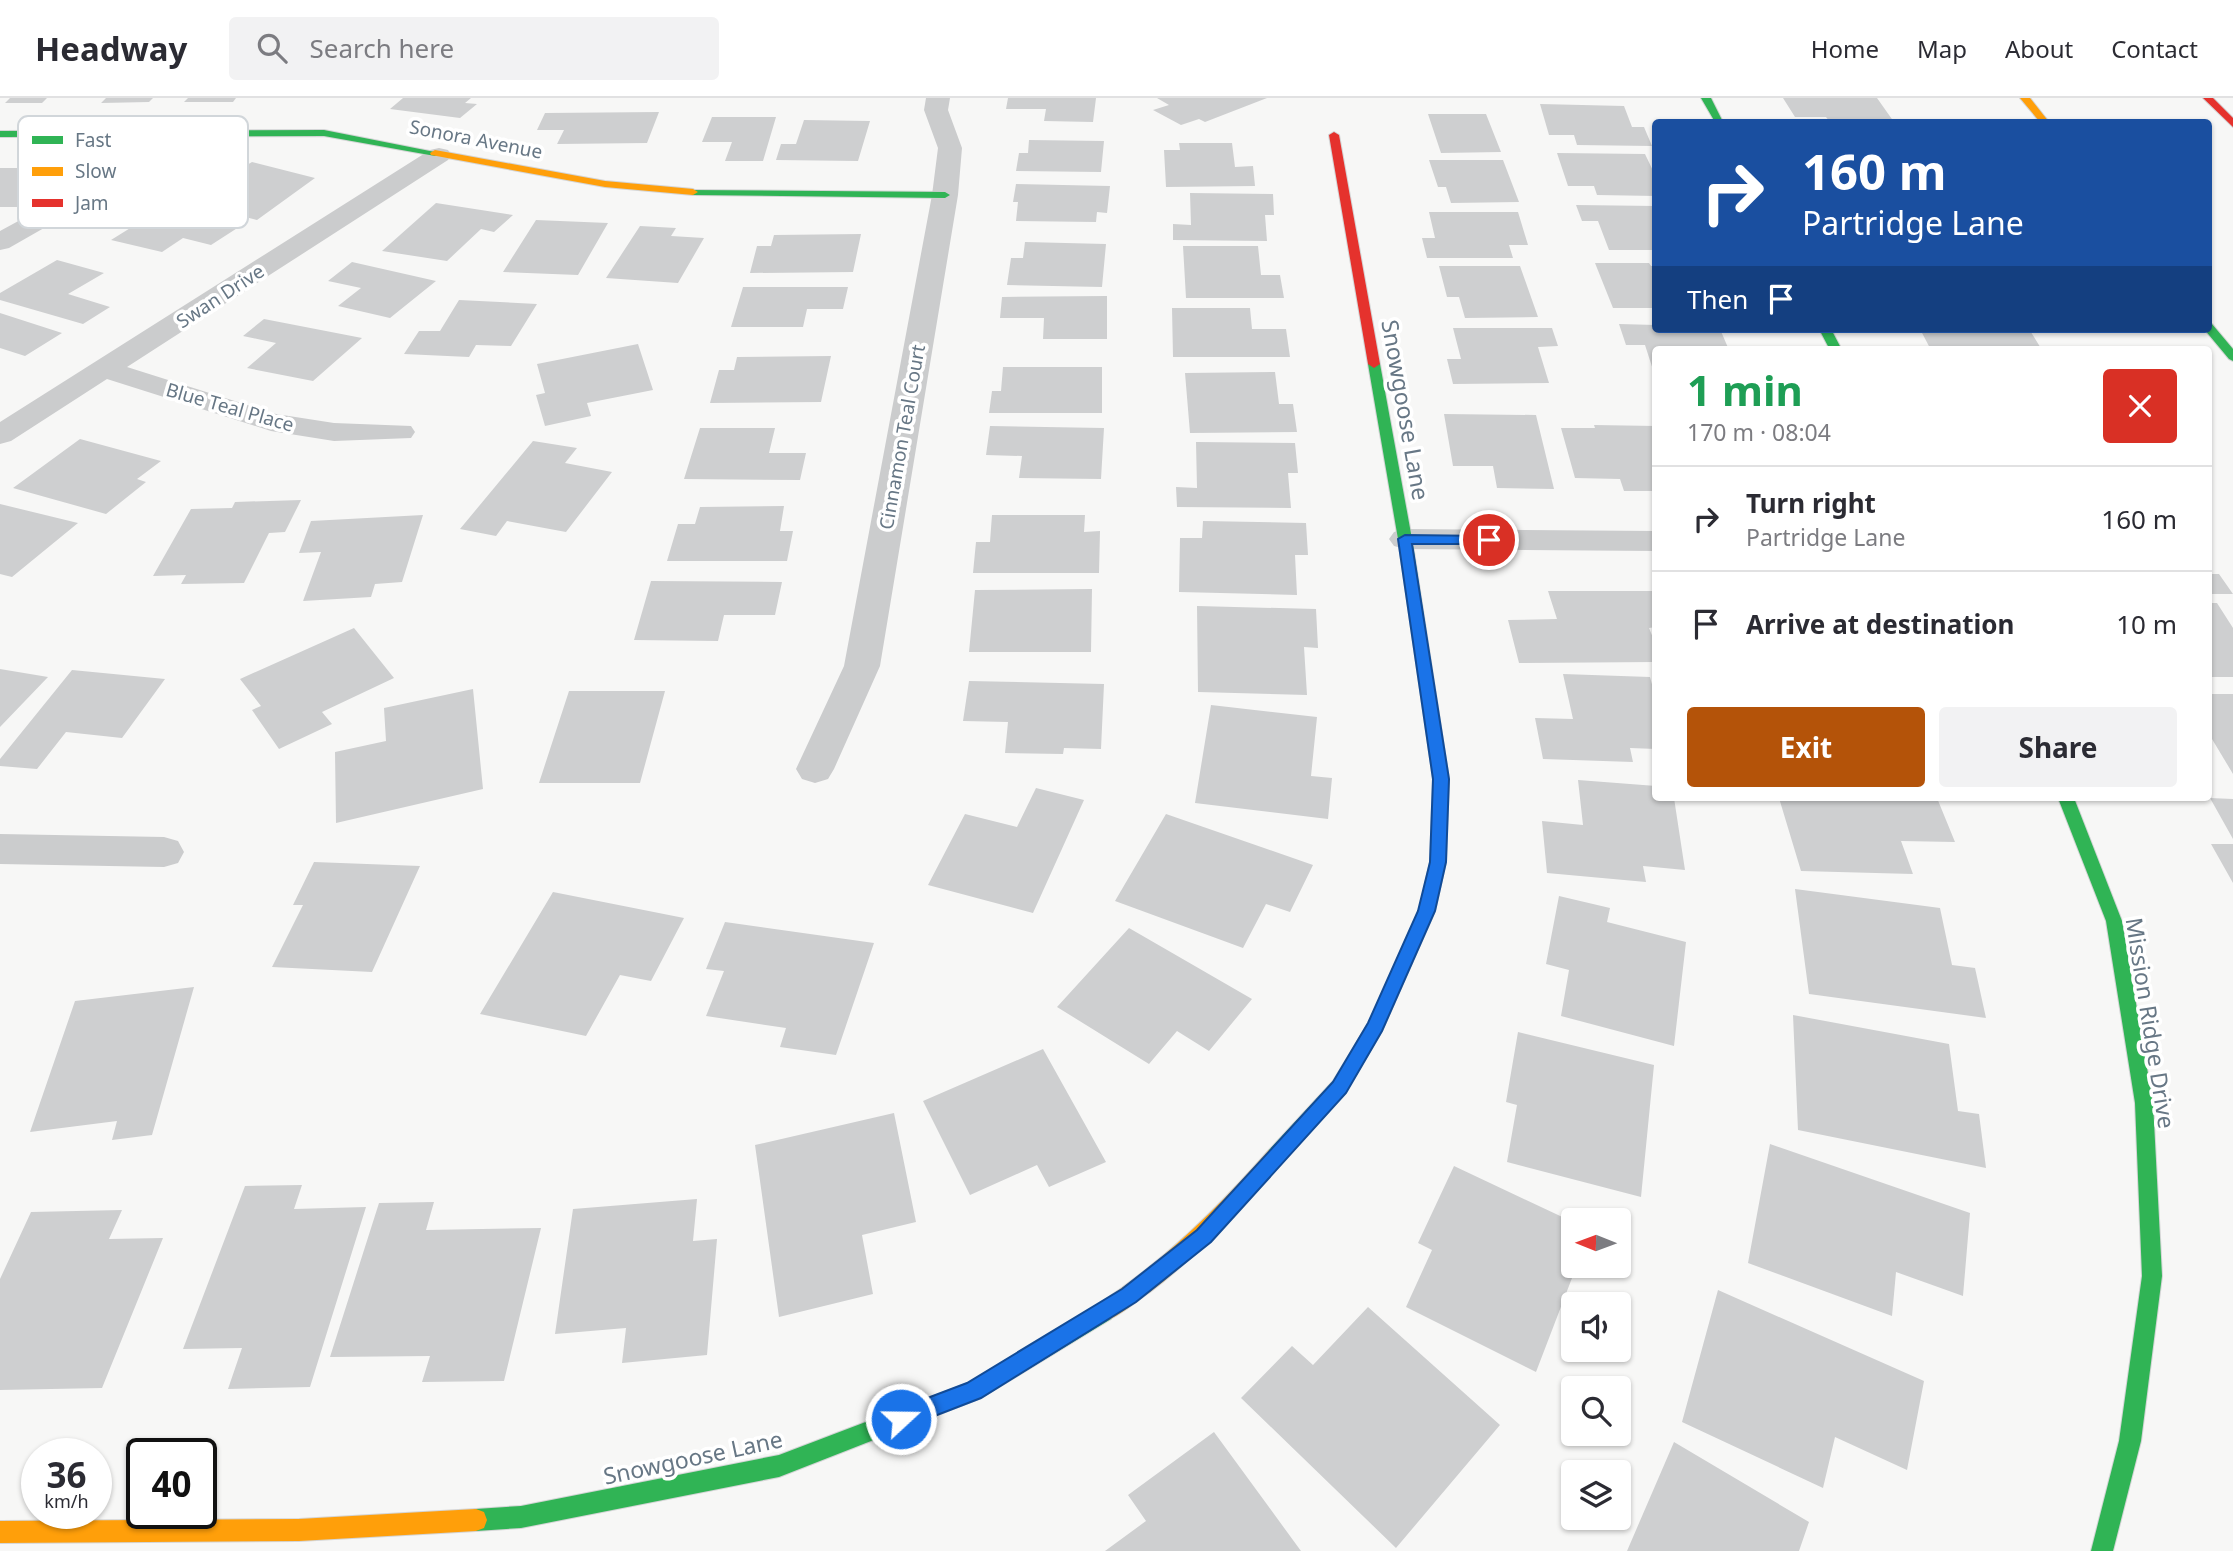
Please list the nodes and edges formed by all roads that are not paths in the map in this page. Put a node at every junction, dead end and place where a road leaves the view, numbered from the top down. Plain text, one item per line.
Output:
1 (938, 98) edge
2 (1706, 98) edge
3 (2025, 98) edge
4 (2208, 98) edge
5 (1717, 119) edge
6 (2042, 119) edge
7 (2233, 124) edge
8 (248, 132) edge
9 (0, 134) edge
10 (18, 134) edge
11 (1334, 135) dead end
12 (439, 155) junction
13 (945, 195) junction
14 (25, 228) edge
15 (0, 242) edge
16 (2212, 331) edge
17 (2233, 357) edge
18 (105, 369) junction
19 (400, 432) dead end
20 (0, 435) edge
21 (1405, 539) junction
22 (1652, 541) edge
23 (815, 769) dead end
24 (2068, 801) edge
25 (0, 849) edge
26 (164, 852) dead end
27 (0, 1532) edge
28 (295, 1540) edge
29 (2102, 1551) edge

1 - 13 street, Cinnamon Teal Court
2 - 5 main road
3 - 6 main road
4 - 7 main road
8 - 12 main road, Sonora Avenue
9 - 10 main road, Sonora Avenue
11 - 21 main road, Snowgoose Lane
12 - 13 main road, Sonora Avenue
12 - 18 street, Swan Drive
13 - 23 street, Cinnamon Teal Court
14 - 15 street
16 - 17 main road
18 - 19 street, Blue Teal Place
18 - 20 street, Swan Drive
21 - 22 street
21 - 28 main road, Snowgoose Lane
24 - 29 main road, Mission Ridge Drive
25 - 26 street
27 - 28 main road, Snowgoose Lane

